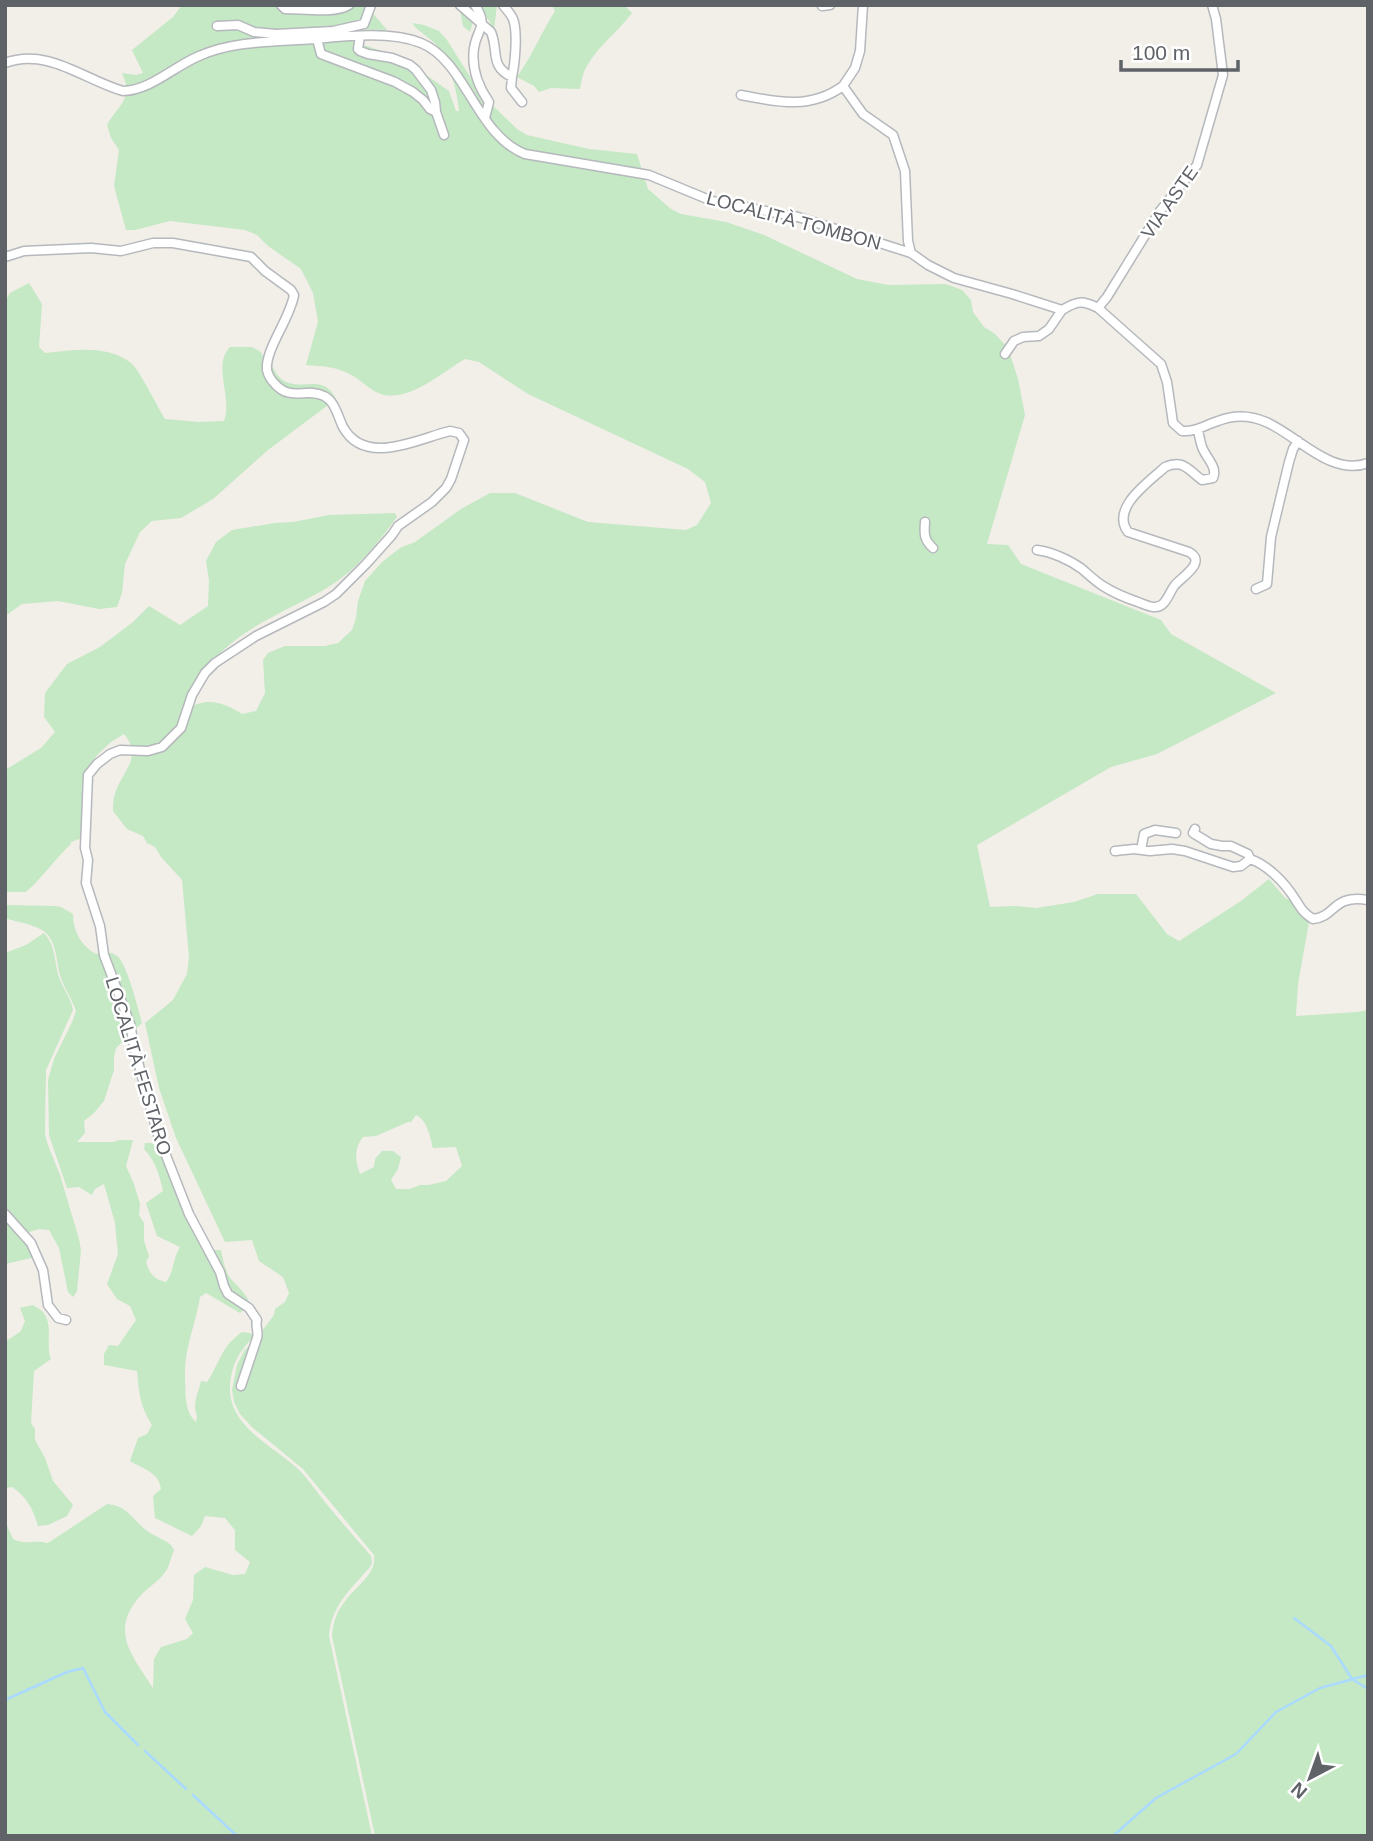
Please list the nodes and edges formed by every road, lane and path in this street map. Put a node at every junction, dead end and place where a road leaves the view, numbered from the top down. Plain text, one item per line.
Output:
1 (281, 5) edge
2 (349, 5) edge
3 (371, 5) edge
4 (460, 5) edge
5 (475, 5) edge
6 (503, 5) edge
7 (863, 5) edge
8 (1212, 5) edge
9 (482, 23) junction
10 (218, 26) dead end
11 (360, 36) junction
12 (317, 39) junction
13 (5, 63) edge
14 (512, 77) junction
15 (843, 86) junction
16 (741, 95) dead end
17 (522, 102) dead end
18 (436, 112) junction
19 (485, 118) junction
20 (444, 135) dead end
21 (911, 253) junction
22 (5, 257) edge
23 (1098, 308) junction
24 (1062, 310) junction
25 (1005, 354) dead end
26 (1198, 429) junction
27 (1298, 441) junction
28 (1368, 463) edge
29 (925, 522) dead end
30 (933, 548) dead end
31 (1037, 550) dead end
32 (1256, 589) dead end
33 (1195, 829) dead end
34 (1176, 833) dead end
35 (1115, 850) dead end
36 (1141, 850) junction
37 (1250, 859) junction
38 (1368, 900) edge
39 (5, 1214) edge
40 (66, 1320) dead end
41 (241, 1386) dead end

1 - 2 street
3 - 10 street
4 - 9 street
5 - 9 street
6 - 14 street
7 - 15 street
8 - 23 street, VIA ASTE
9 - 14 street
9 - 19 street
11 - 12 street, LOCALITÀ TOMBON
11 - 18 street
11 - 19 street, LOCALITÀ TOMBON
12 - 13 street, LOCALITÀ TOMBON
12 - 18 street
14 - 17 street
15 - 16 street
15 - 21 street
18 - 20 street
19 - 21 street, LOCALITÀ TOMBON
21 - 24 street
22 - 41 street, LOCALITÀ FESTARO
23 - 24 street
23 - 26 street
24 - 25 street
26 - 27 street
26 - 31 street
27 - 28 street
27 - 32 street
29 - 30 street
33 - 37 street
34 - 36 street
35 - 36 street
36 - 37 street
37 - 38 street
39 - 40 street

